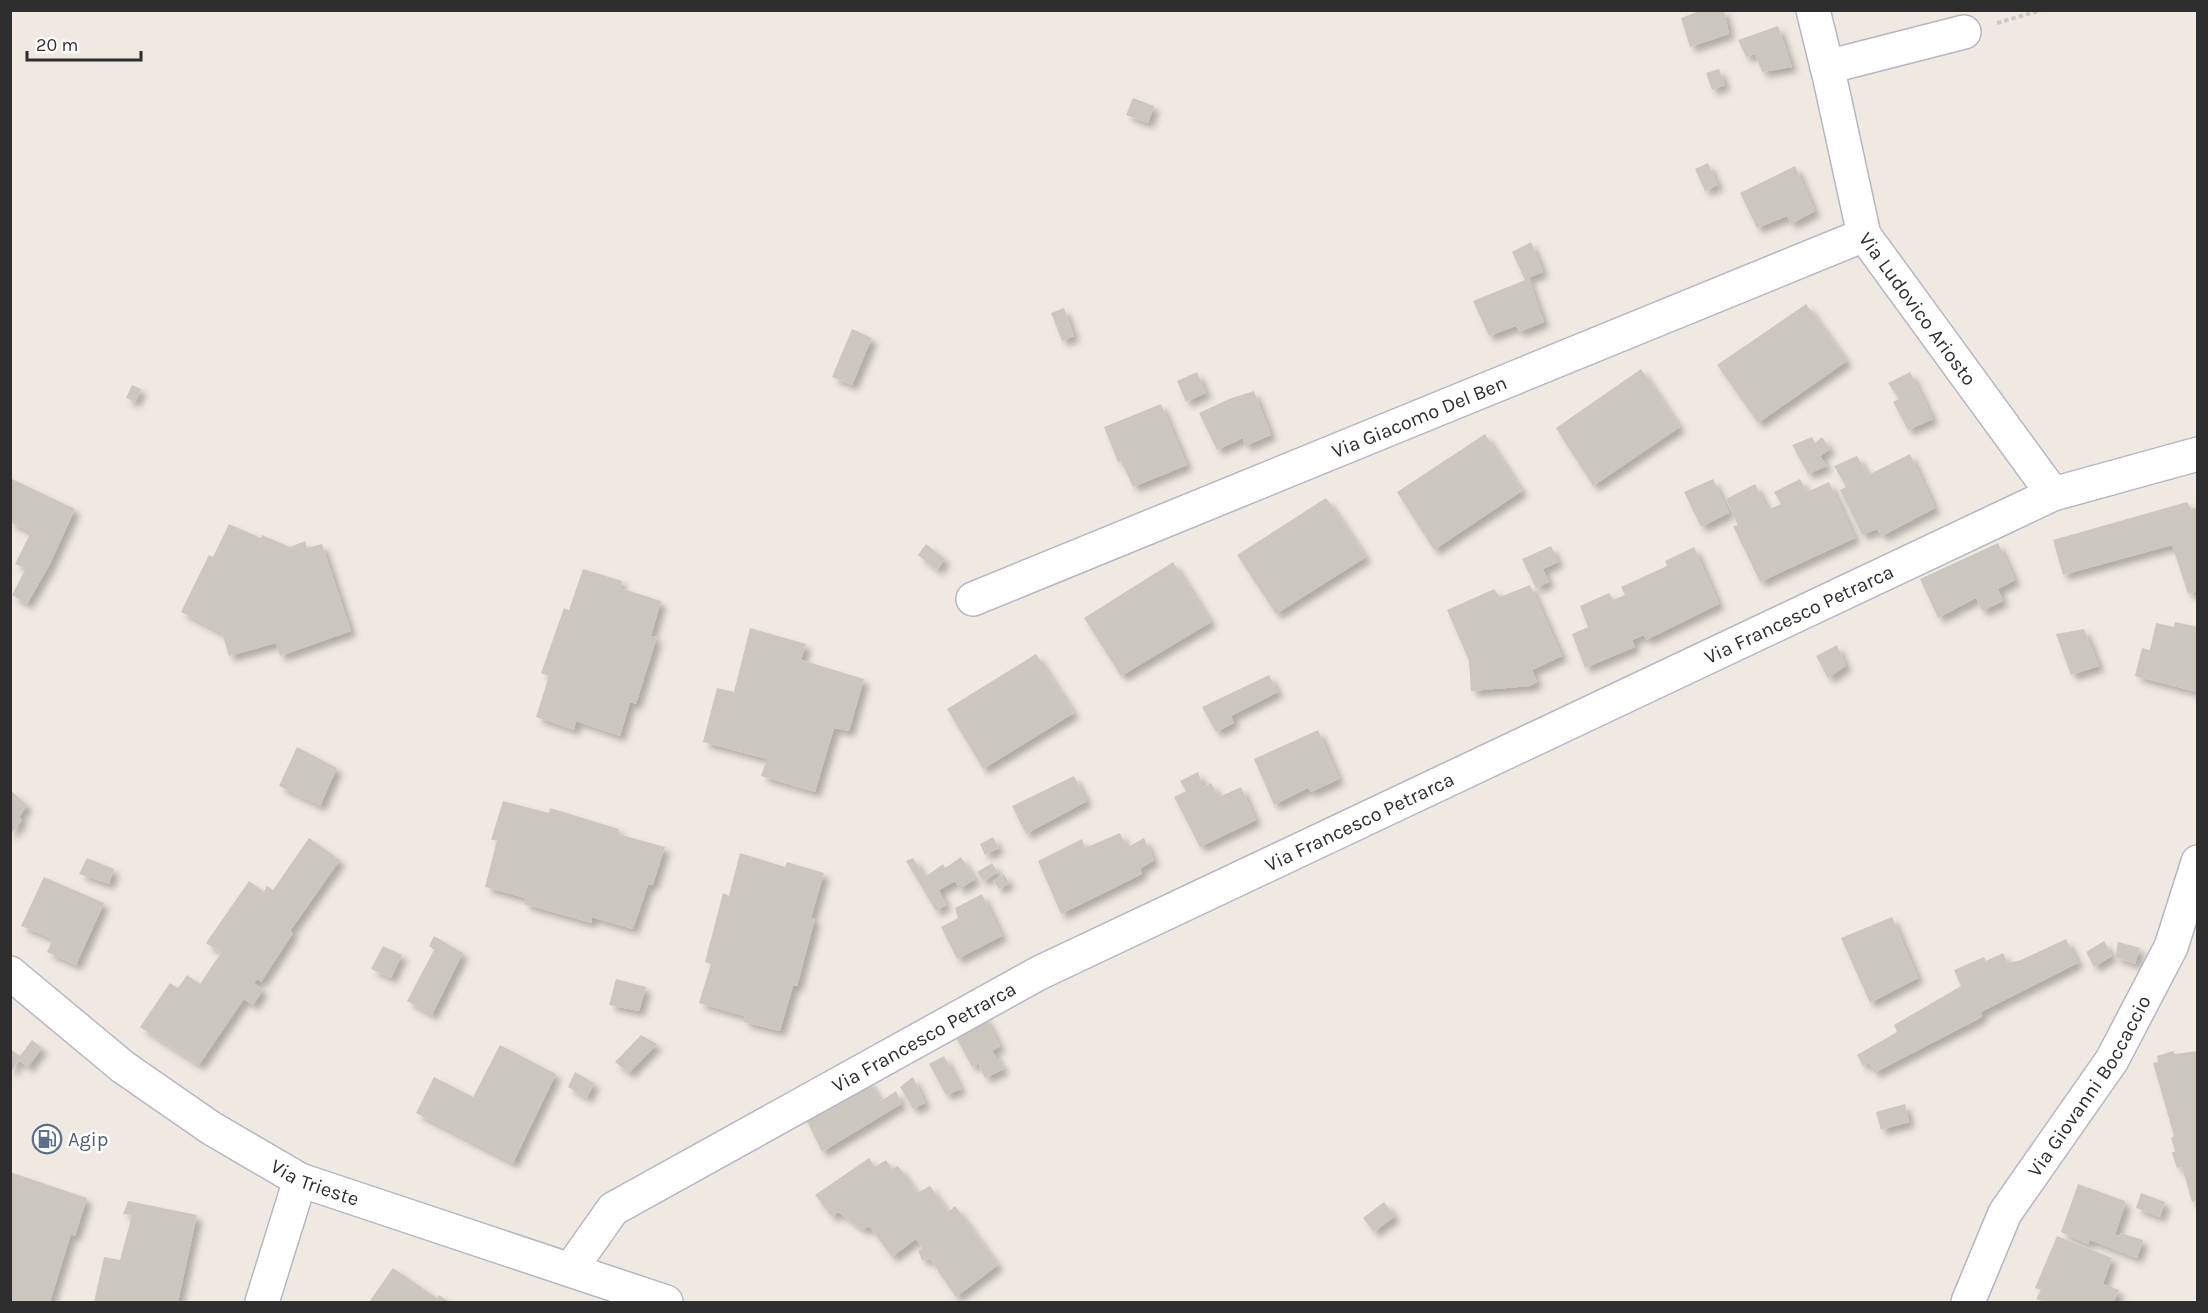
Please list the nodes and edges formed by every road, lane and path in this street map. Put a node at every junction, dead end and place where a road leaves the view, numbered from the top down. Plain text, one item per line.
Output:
1 (1813, 10) edge
2 (2042, 10) edge
3 (1964, 32) joint
4 (1827, 67) junction
5 (1864, 235) junction
6 (2198, 454) edge
7 (2053, 494) junction
8 (973, 599) dead end
9 (2198, 862) edge
10 (10, 973) edge
11 (300, 1180) junction
12 (570, 1270) junction
13 (262, 1302) edge
14 (666, 1302) edge
15 (1968, 1302) edge

1 - 4 street, Via Ludovico Ariosto
2 - 3 path
3 - 4 street
4 - 5 street, Via Ludovico Ariosto
5 - 7 street, Via Ludovico Ariosto
5 - 8 street, Via Giacomo Del Ben
6 - 7 street, Via Francesco Petrarca
7 - 12 street, Via Francesco Petrarca
9 - 15 street, Via Giovanni Boccaccio
10 - 11 street, Via Trieste
11 - 12 street, Via Trieste
11 - 13 street
12 - 14 street, Via Trieste

